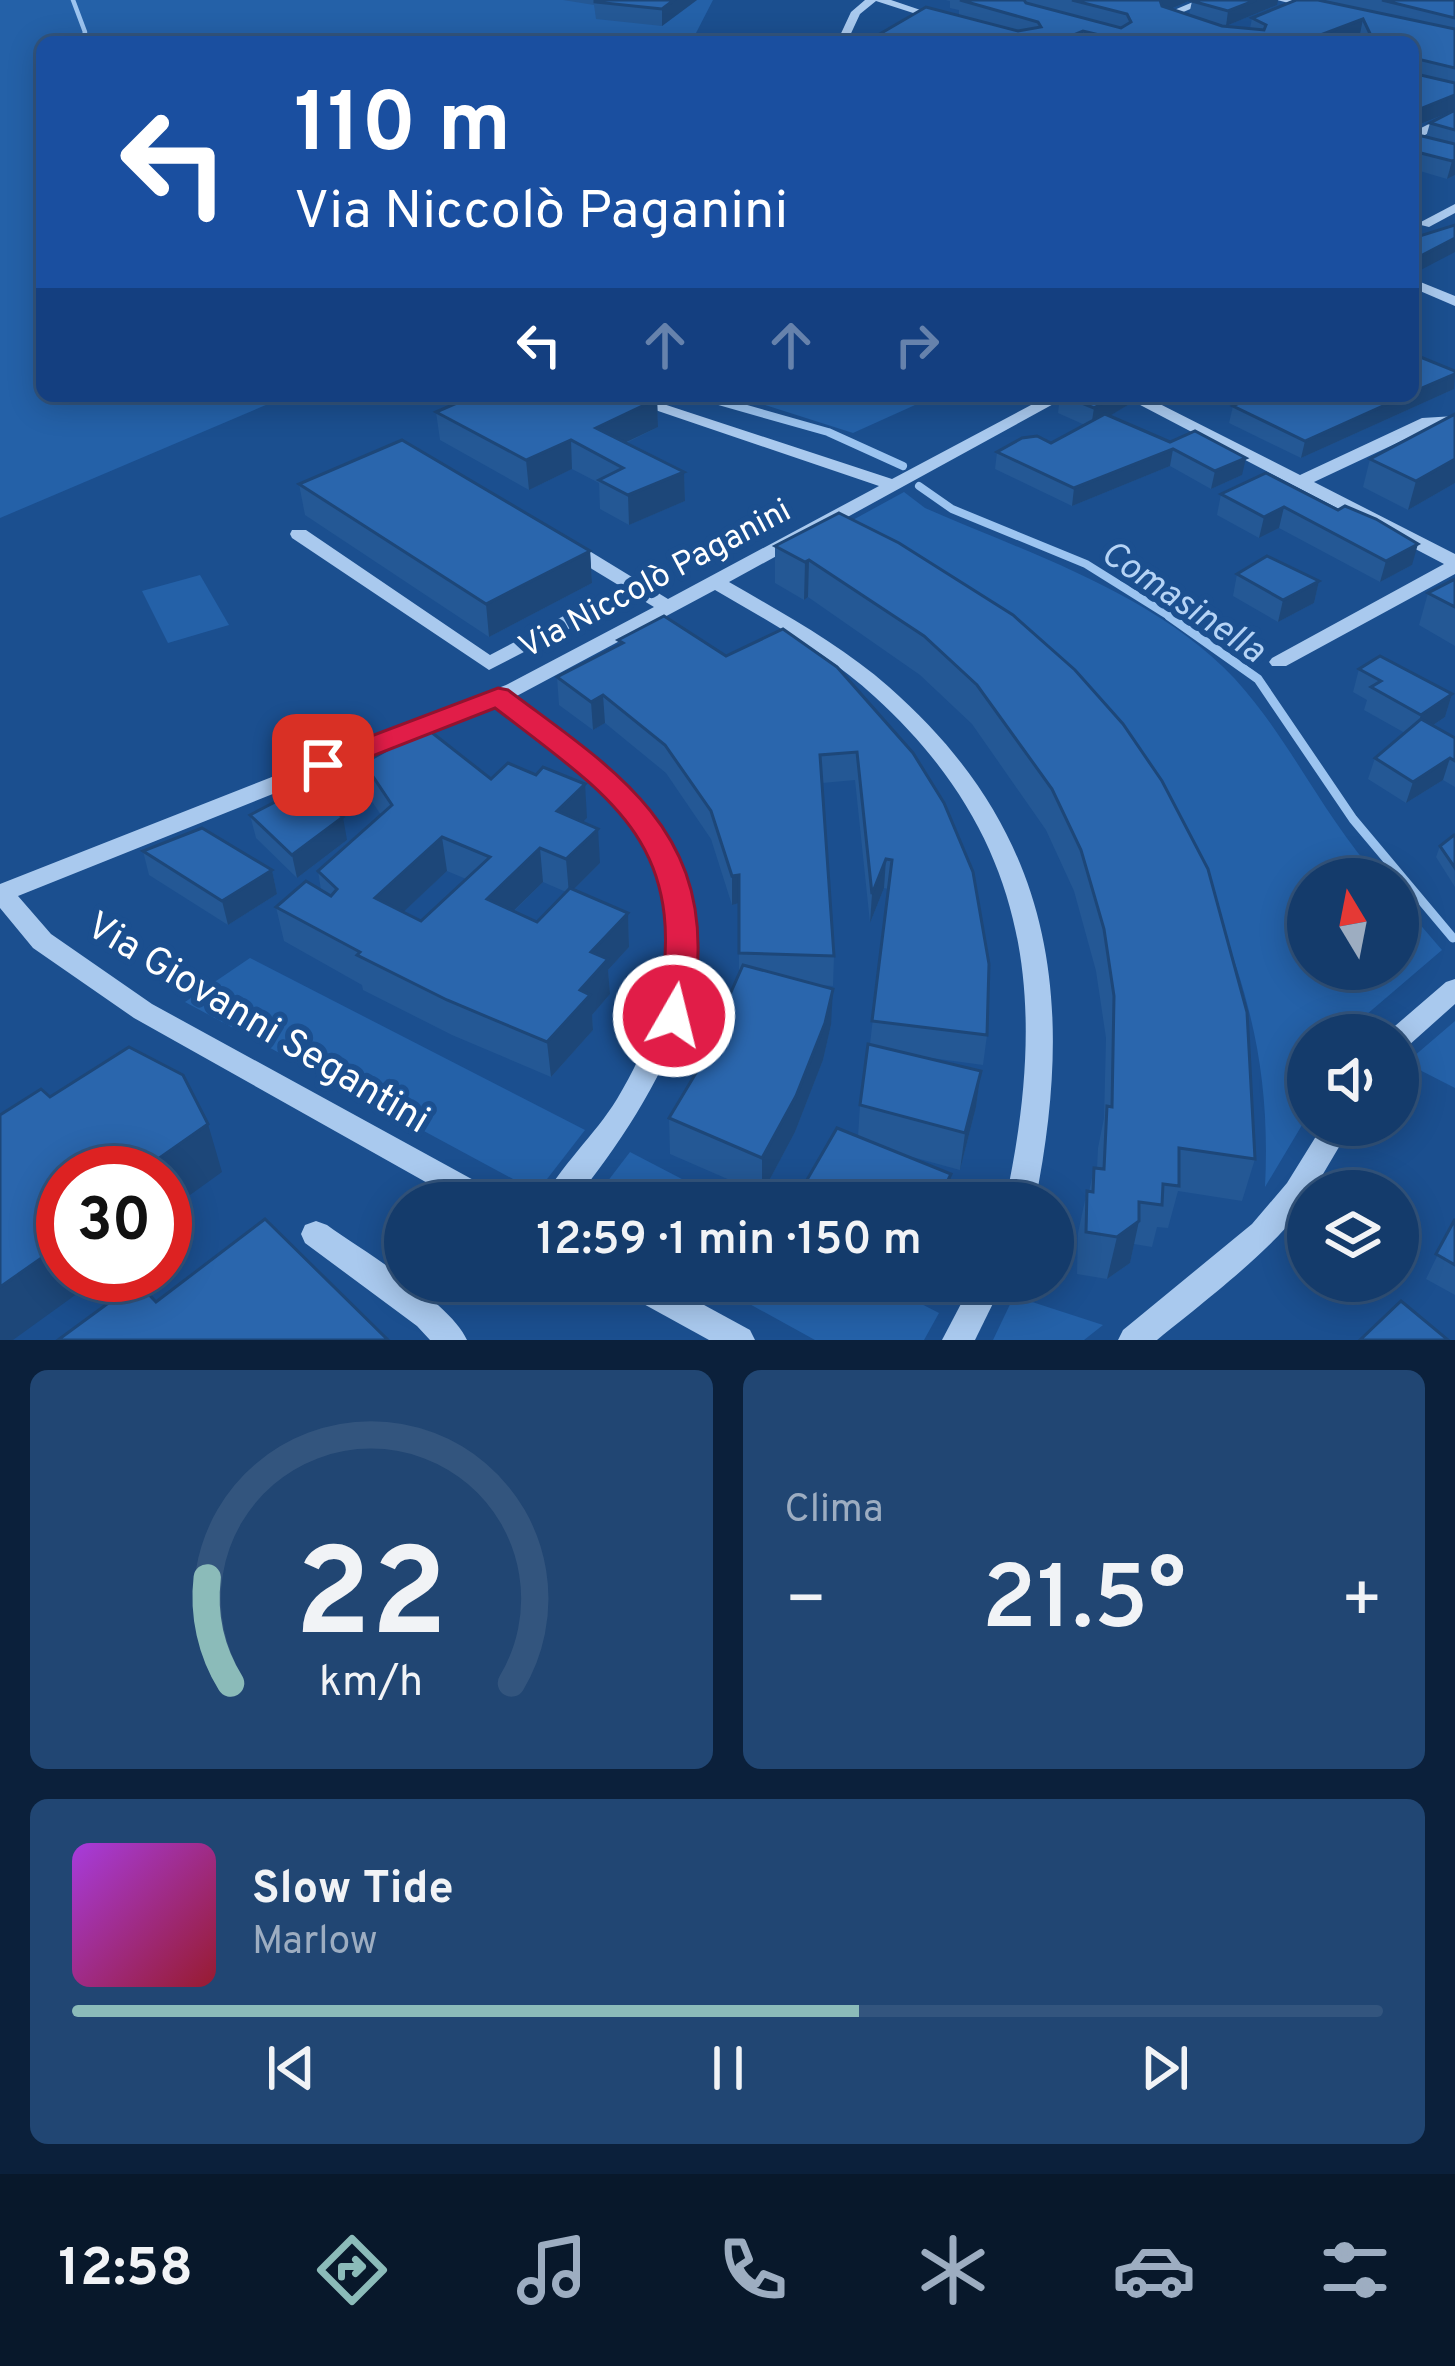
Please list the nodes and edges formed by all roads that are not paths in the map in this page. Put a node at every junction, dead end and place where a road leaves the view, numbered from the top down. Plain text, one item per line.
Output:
1 (871, 0) edge
2 (880, 0) edge
3 (1313, 0) edge
4 (1197, 4) edge
5 (1299, 4) junction
6 (1280, 6) edge
7 (1344, 14) edge
8 (958, 23) edge
9 (1194, 27) edge
10 (845, 36) edge
11 (1455, 115) edge
12 (1419, 142) edge
13 (1455, 208) edge
14 (1422, 221) edge
15 (1419, 286) edge
16 (1455, 301) edge
17 (640, 402) edge
18 (1049, 402) edge
19 (1143, 402) edge
20 (1455, 421) edge
21 (1300, 482) junction
22 (893, 485) junction
23 (540, 529) edge
24 (299, 535) dead end
25 (1455, 564) edge
26 (715, 582) junction
27 (635, 586) junction
28 (668, 607) junction
29 (1279, 662) dead end
30 (498, 696) junction
31 (1, 894) edge
32 (1455, 989) edge
33 (1419, 1021) edge
34 (1325, 1146) edge
35 (451, 1182) edge
36 (573, 1182) edge
37 (1026, 1182) edge
38 (316, 1234) dead end
39 (670, 1302) edge
40 (978, 1302) edge
41 (451, 1340) edge
42 (740, 1340) edge
43 (958, 1340) edge
44 (1134, 1340) edge

1 - 10 street
2 - 8 street
3 - 5 street
4 - 9 street
5 - 6 street
5 - 7 street
11 - 12 street
13 - 14 street
15 - 16 street
17 - 22 street
18 - 22 street, Via Niccolò Paganini
19 - 21 street
20 - 21 street
21 - 25 street
22 - 26 street, Via Niccolò Paganini
23 - 27 street
24 - 27 street
25 - 29 street
26 - 28 street, Via Niccolò Paganini
26 - 37 street
27 - 28 street
28 - 30 street, Via Niccolò Paganini
30 - 31 street, Via Niccolò Paganini
30 - 36 street
31 - 35 street, Via Giovanni Segantini
32 - 33 street
34 - 44 street
38 - 41 street
39 - 42 street
40 - 43 street

